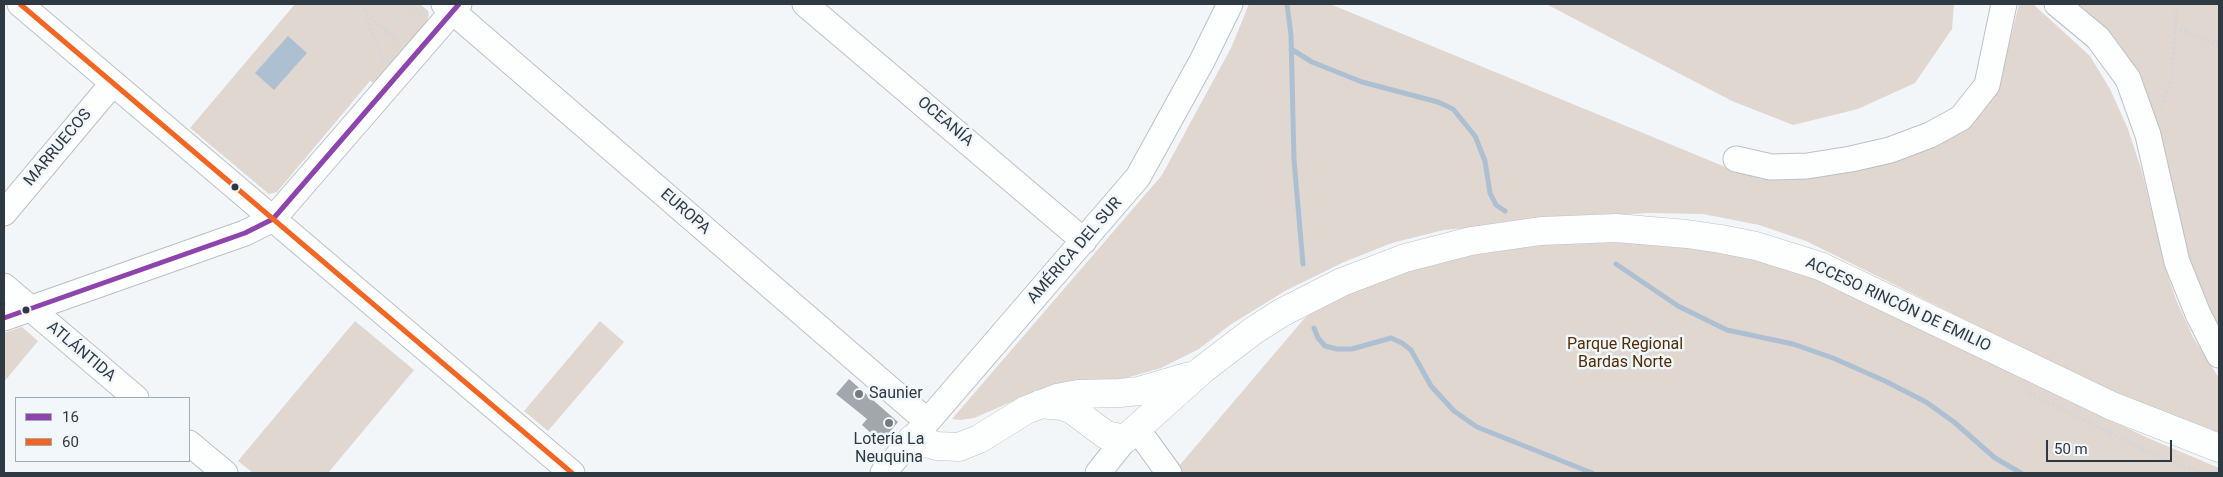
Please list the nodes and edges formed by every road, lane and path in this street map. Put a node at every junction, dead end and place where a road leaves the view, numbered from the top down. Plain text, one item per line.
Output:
1 (20, 4) edge
2 (364, 4) edge
3 (805, 4) edge
4 (1230, 4) edge
5 (2004, 4) edge
6 (2057, 4) edge
7 (2177, 4) edge
8 (452, 6) edge
9 (365, 13) junction
10 (2176, 27) junction
11 (402, 46) dead end
12 (2219, 46) edge
13 (386, 66) dead end
14 (113, 82) junction
15 (2148, 135) junction
16 (1736, 158) dead end
17 (4, 214) edge
18 (273, 219) junction
19 (1084, 241) junction
20 (4, 286) edge
21 (31, 309) junction
22 (4, 318) edge
23 (2219, 355) edge
24 (1202, 370) junction
25 (2024, 390) dead end
26 (135, 397) edge
27 (1040, 404) junction
28 (919, 430) junction
29 (1131, 434) junction
30 (190, 444) edge
31 (2219, 448) edge
32 (225, 473) edge
33 (572, 473) edge
34 (883, 473) edge
35 (1098, 473) edge
36 (1169, 473) edge
37 (2204, 473) edge

1 - 14 street
2 - 9 path
3 - 19 street, OCEANÍA
4 - 19 street, AMÉRICA DEL SUR
5 - 16 street
6 - 15 street
7 - 10 path
8 - 18 street
8 - 28 street, EUROPA
9 - 11 path
9 - 13 path
10 - 12 path
10 - 15 path
14 - 17 street, MARRUECOS
14 - 18 street
15 - 23 street
18 - 21 street
18 - 33 street
19 - 28 street, AMÉRICA DEL SUR
20 - 21 street, ATLÁNTIDA
21 - 22 street
21 - 26 street, ATLÁNTIDA
24 - 27 main road, ACCESO RINCÓN DE EMILIO
24 - 29 main road, ACCESO RINCÓN DE EMILIO
24 - 31 main road, ACCESO RINCÓN DE EMILIO
25 - 37 path
27 - 28 main road, ACCESO RINCÓN DE EMILIO
27 - 29 main road
28 - 34 street, AMÉRICA DEL SUR
29 - 35 street, ACCESO RINCÓN DE EMILIO
29 - 36 street
30 - 32 street

